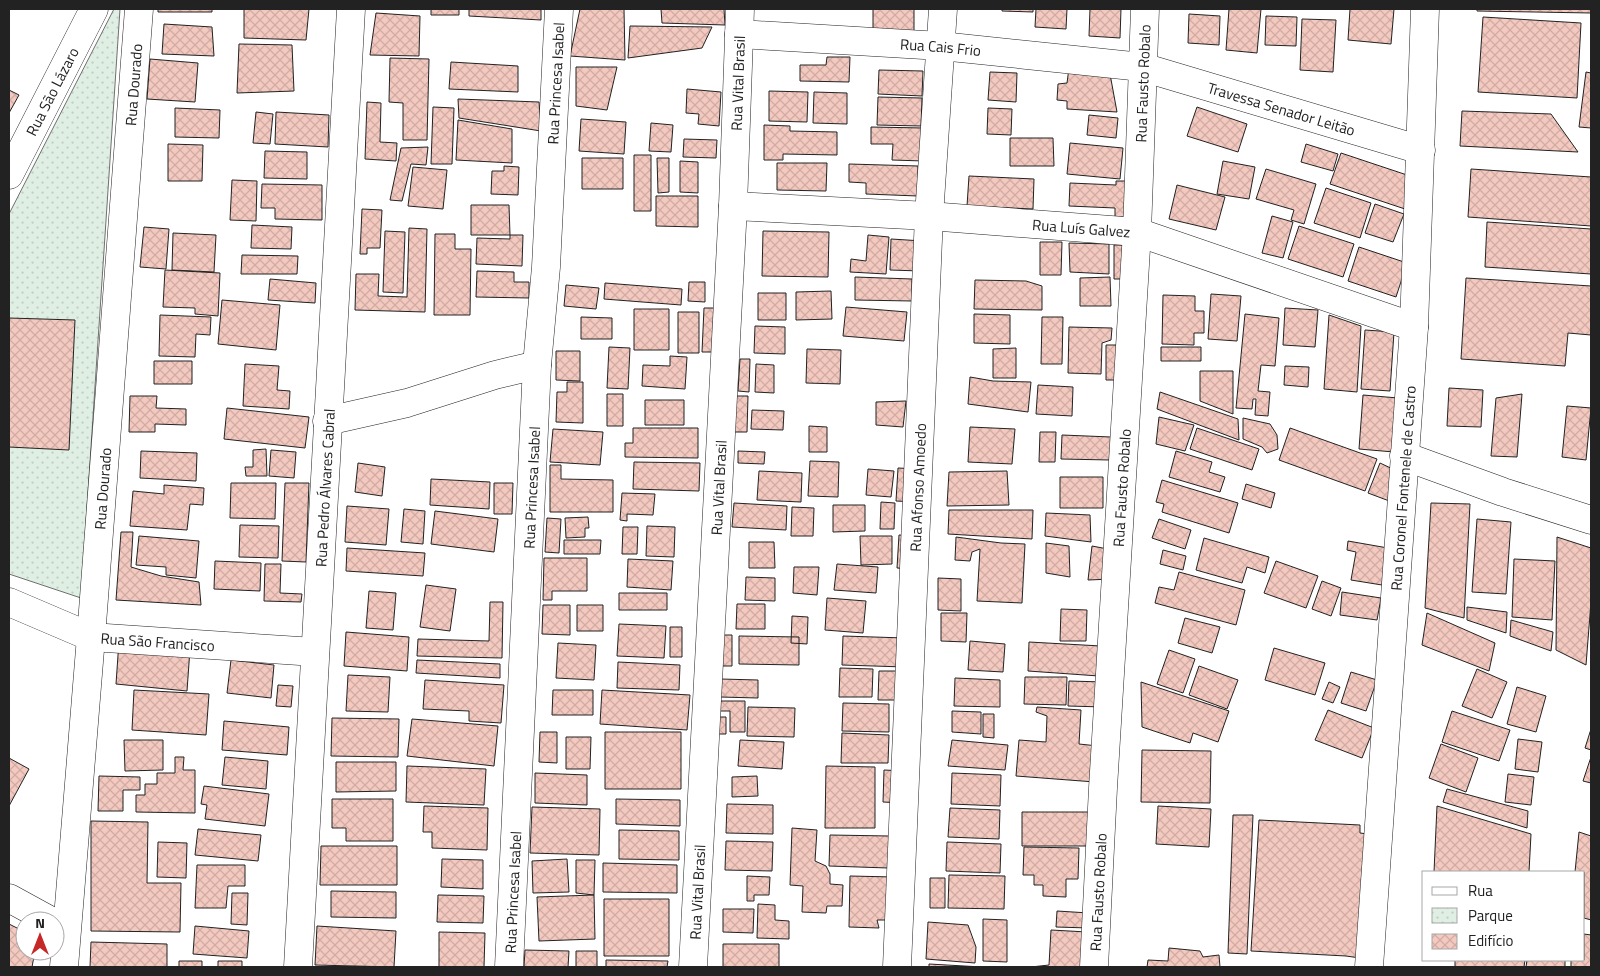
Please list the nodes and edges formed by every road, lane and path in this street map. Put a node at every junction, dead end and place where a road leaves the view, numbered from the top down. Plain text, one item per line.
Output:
1 (94, 9) edge
2 (139, 9) edge
3 (351, 9) edge
4 (559, 9) edge
5 (943, 9) edge
6 (1145, 9) edge
7 (1425, 9) edge
8 (740, 22) edge
9 (941, 46) junction
10 (1142, 67) junction
11 (1421, 150) junction
12 (9, 175) edge
13 (733, 206) junction
14 (929, 216) junction
15 (1137, 232) junction
16 (1414, 327) junction
17 (537, 365) junction
18 (327, 421) junction
19 (1404, 456) junction
20 (1591, 520) edge
21 (9, 602) edge
22 (91, 637) junction
23 (315, 652) junction
24 (9, 898) edge
25 (33, 911) edge
26 (60, 911) edge
27 (298, 967) edge
28 (509, 967) edge
29 (693, 967) edge
30 (897, 967) edge
31 (1094, 967) edge
32 (1369, 967) edge

1 - 12 street, Rua São Lázaro
2 - 22 street, Rua Dourado
3 - 18 street, Rua Pedro Álvares Cabral
4 - 17 street, Rua Princesa Isabel
5 - 9 street, Rua Afonso Amoedo
6 - 10 street, Rua Fausto Robalo
7 - 11 street, Rua Coronel Fontenele de Castro
8 - 9 street, Rua Cais Frio
8 - 13 street, Rua Vital Brasil
9 - 10 street, Rua Cais Frio
9 - 14 street, Rua Afonso Amoedo
10 - 11 street, Travessa Senador Leitão
10 - 15 street, Rua Fausto Robalo
11 - 16 street, Rua Coronel Fontenele de Castro
13 - 14 street, Rua Luís Galvez
13 - 29 street, Rua Vital Brasil
14 - 15 street, Rua Luís Galvez
14 - 30 street, Rua Afonso Amoedo
15 - 16 street, Rua Luís Galvez
15 - 31 street, Rua Fausto Robalo
16 - 19 street, Rua Coronel Fontenele de Castro
17 - 18 street
17 - 28 street, Rua Princesa Isabel
18 - 23 street, Rua Pedro Álvares Cabral
19 - 20 street
19 - 32 street, Rua Coronel Fontenele de Castro
21 - 22 street, Rua São Francisco
22 - 23 street, Rua São Francisco
22 - 26 street, Rua Dourado
23 - 27 street, Rua Pedro Álvares Cabral
24 - 25 street

